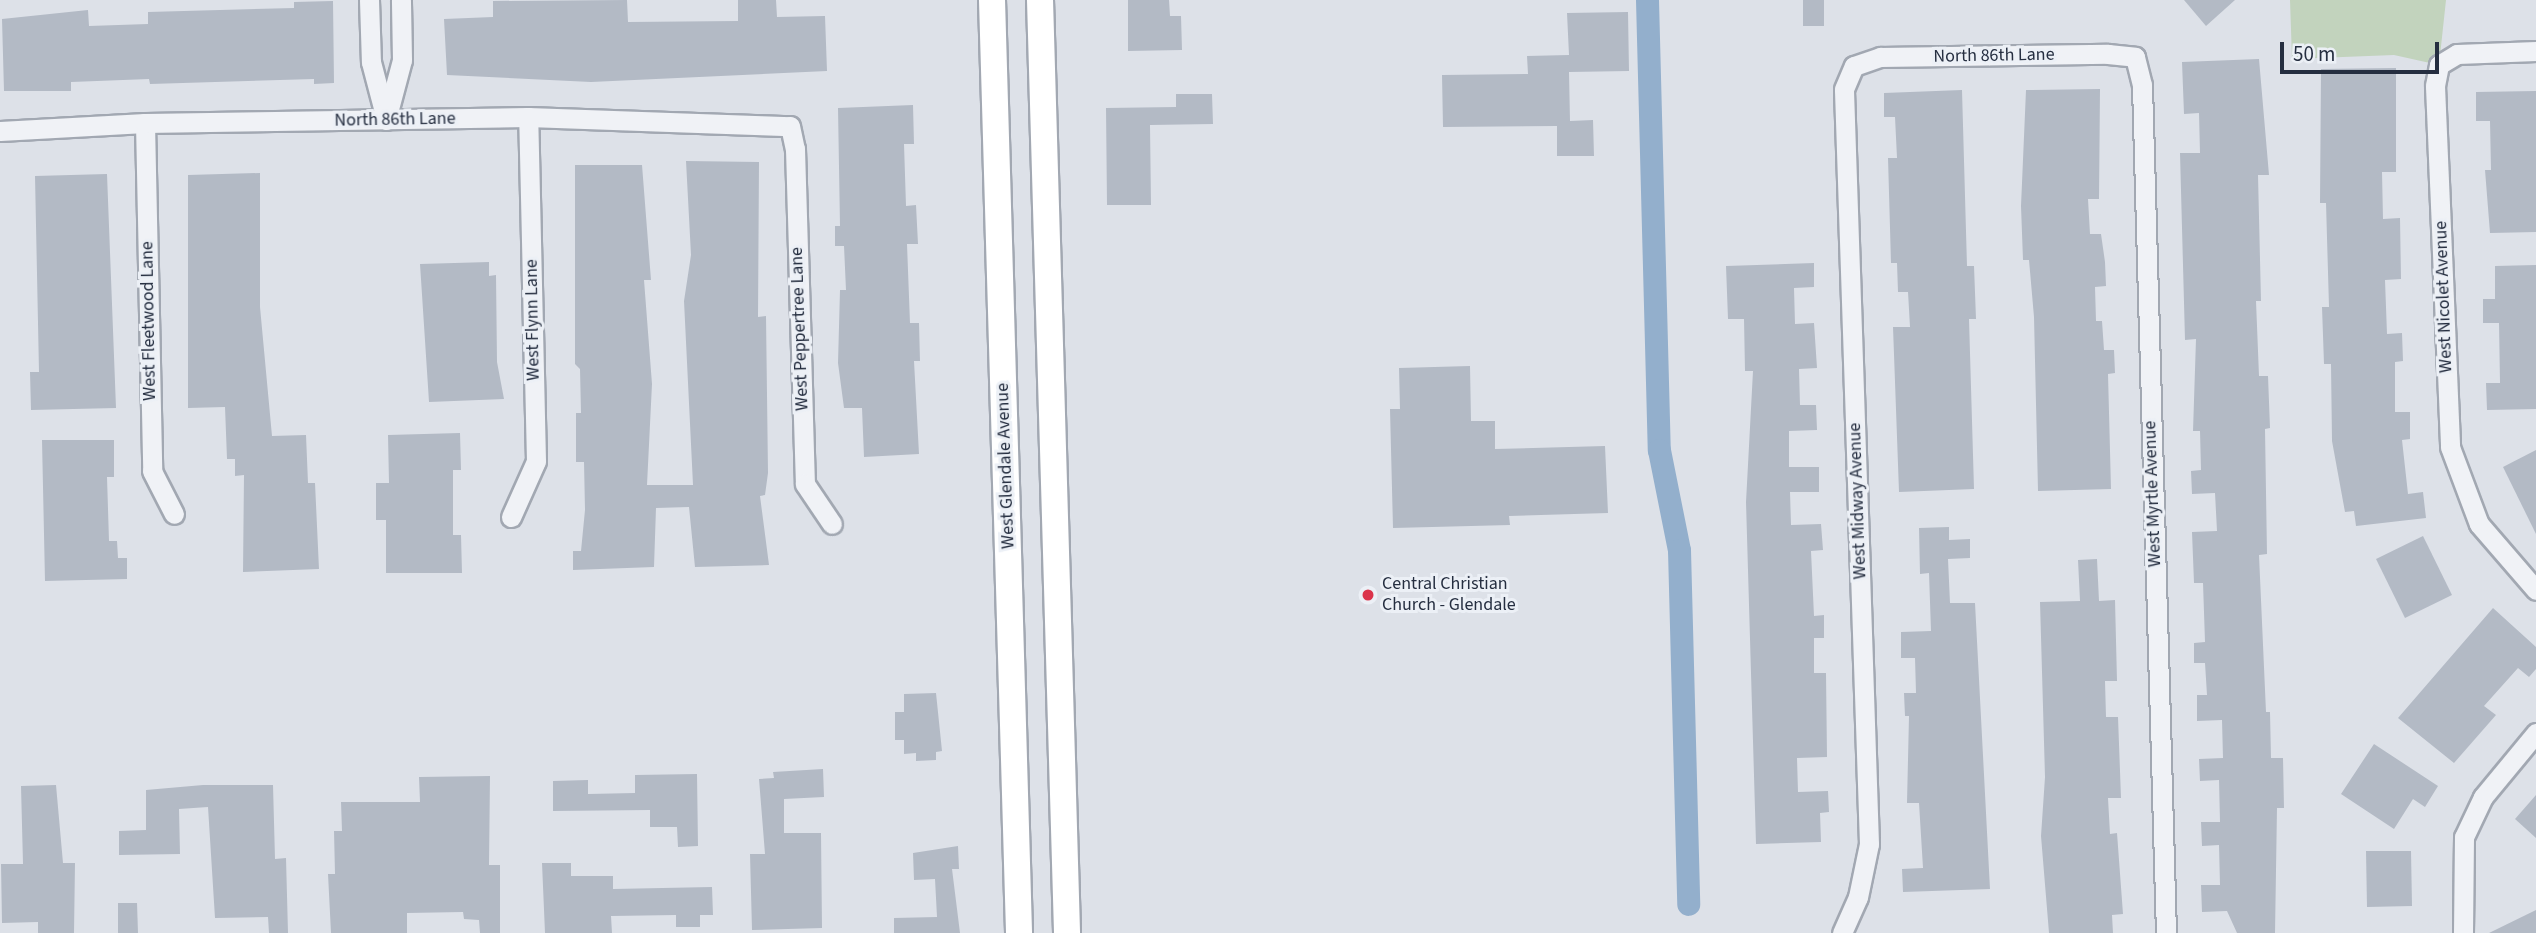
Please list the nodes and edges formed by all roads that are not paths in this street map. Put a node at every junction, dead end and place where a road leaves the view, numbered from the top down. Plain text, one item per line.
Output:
1 (369, 0) edge
2 (401, 0) edge
3 (992, 0) edge
4 (1040, 0) edge
5 (370, 37) junction
6 (402, 37) junction
7 (2536, 51) edge
8 (2135, 57) joint
9 (1854, 66) joint
10 (528, 117) junction
11 (386, 120) junction
12 (145, 123) junction
13 (790, 126) joint
14 (0, 131) edge
15 (174, 514) dead end
16 (511, 517) dead end
17 (832, 524) dead end
18 (2536, 590) edge
19 (2536, 733) edge
20 (1019, 933) edge
21 (1067, 933) edge
22 (1842, 933) edge
23 (2166, 933) edge
24 (2463, 933) edge

1 - 5 street
2 - 6 street
3 - 20 main road, West Glendale Avenue
4 - 21 main road
5 - 6 street
5 - 11 street
6 - 11 street
7 - 18 street, West Nicolet Avenue
8 - 9 street, North 86th Lane
8 - 23 street, West Myrtle Avenue
9 - 22 street, West Midway Avenue
10 - 11 street, North 86th Lane
10 - 13 street, North 86th Lane
10 - 16 street, West Flynn Lane
11 - 12 street, North 86th Lane
12 - 14 street, North 86th Lane
12 - 15 street, West Fleetwood Lane
13 - 17 street, West Peppertree Lane
19 - 24 street

